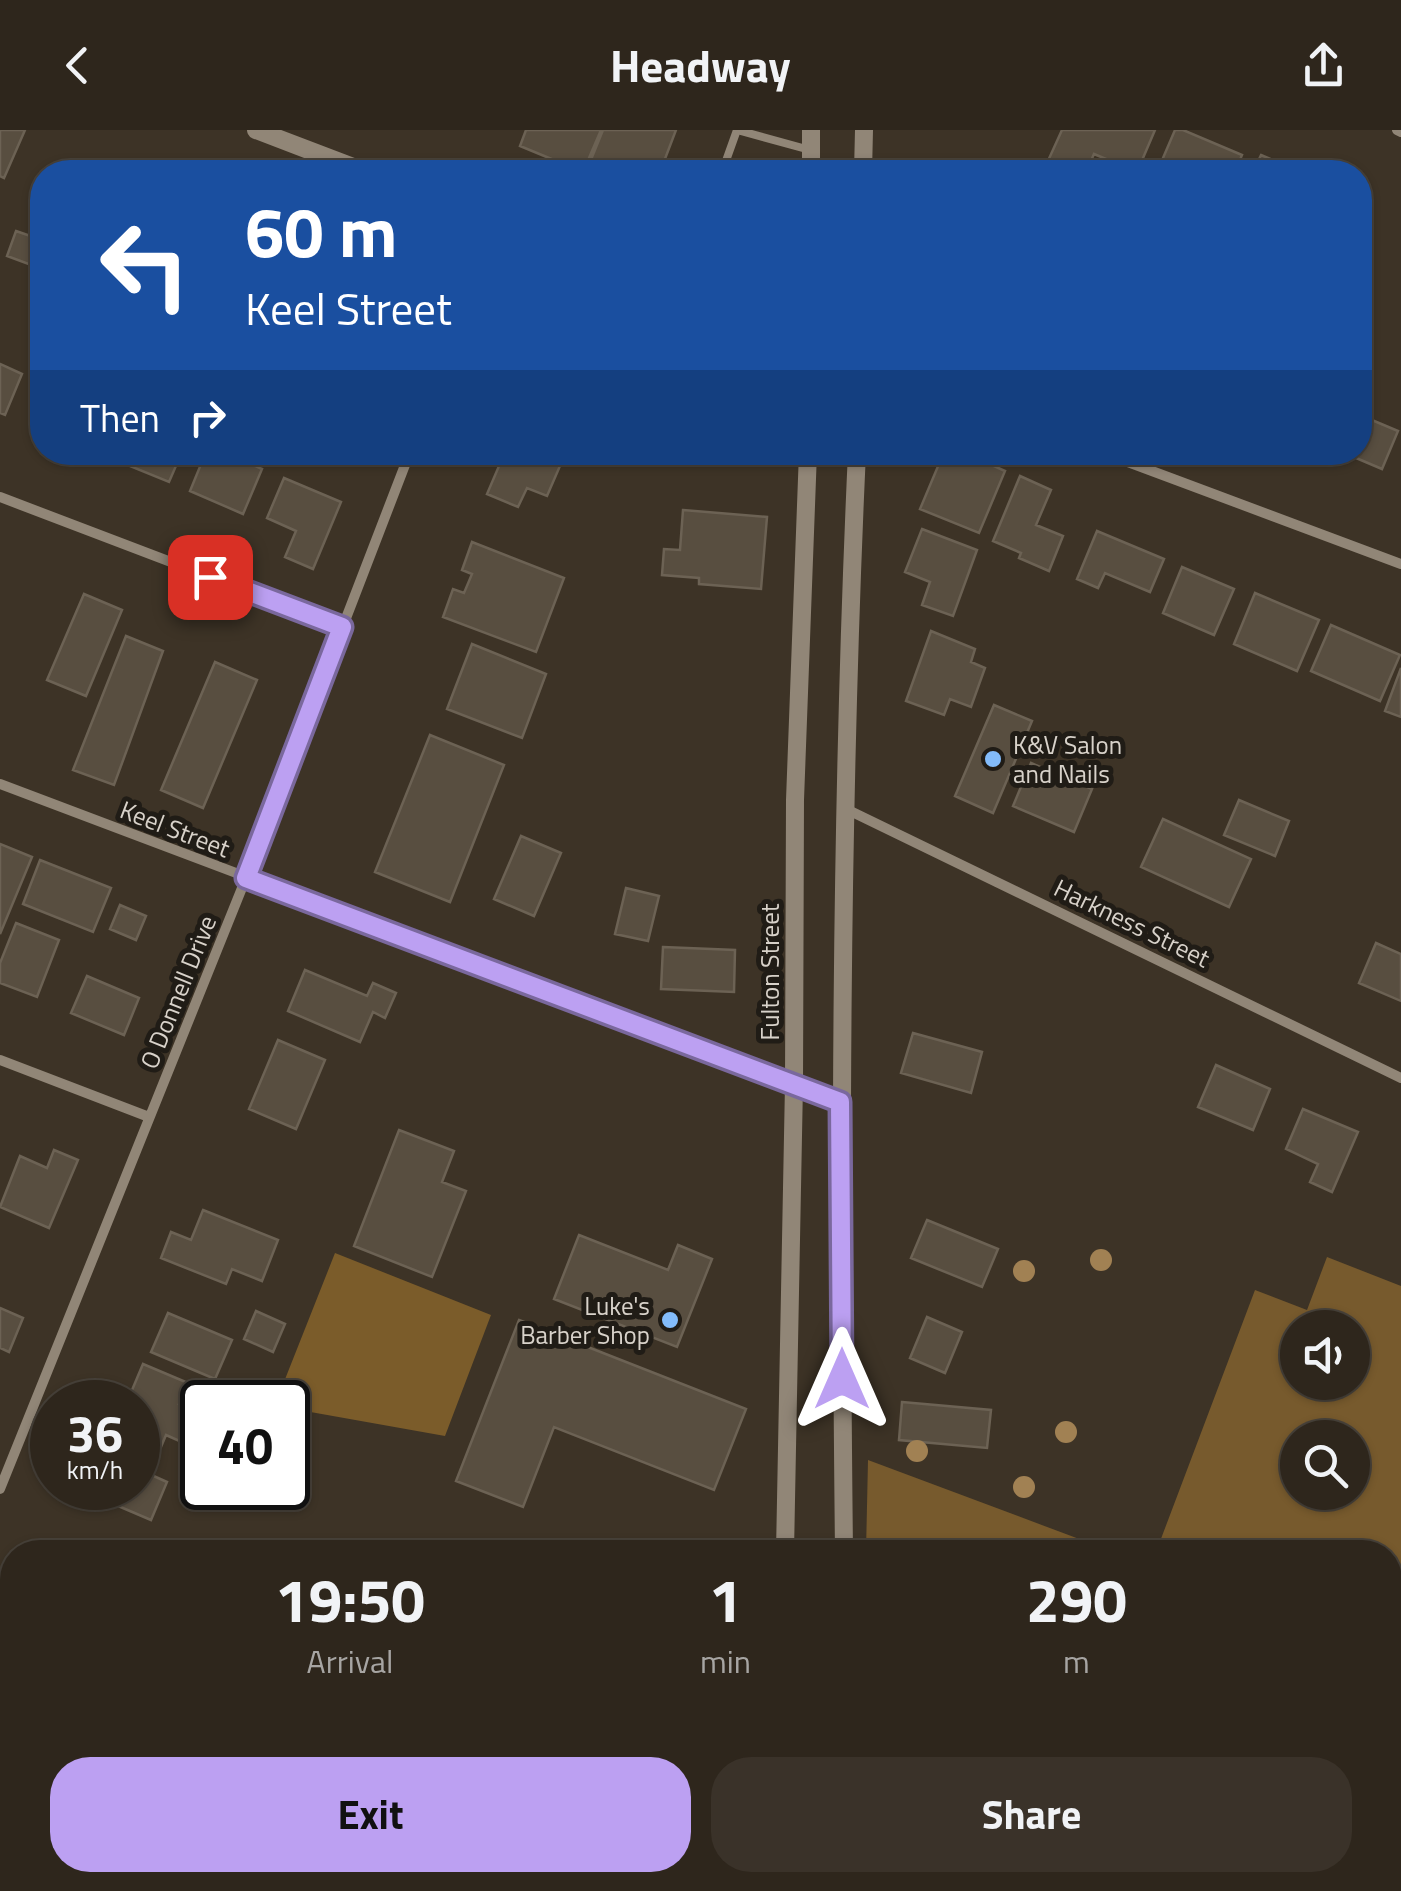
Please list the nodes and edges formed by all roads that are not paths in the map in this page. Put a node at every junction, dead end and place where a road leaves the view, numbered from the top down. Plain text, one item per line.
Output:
1 (256, 130) edge
2 (811, 130) edge
3 (864, 130) edge
4 (811, 150) junction
5 (335, 160) edge
6 (726, 160) edge
7 (811, 160) edge
8 (863, 160) edge
9 (405, 465) edge
10 (808, 465) edge
11 (857, 465) edge
12 (1136, 465) edge
13 (0, 496) edge
14 (1401, 564) edge
15 (342, 627) junction
16 (0, 784) edge
17 (844, 808) junction
18 (246, 878) junction
19 (0, 1060) edge
20 (1401, 1078) edge
21 (794, 1084) junction
22 (840, 1102) junction
23 (149, 1117) junction
24 (0, 1489) edge
25 (786, 1540) edge
26 (844, 1540) edge

1 - 5 street
2 - 4 street
3 - 8 street
4 - 6 lane
4 - 7 street
9 - 15 street, O Donnell Drive
10 - 21 street, Fulton Street
11 - 17 street
12 - 14 street
13 - 15 street
15 - 18 street, O Donnell Drive
16 - 18 street, Keel Street
17 - 20 street, Harkness Street
17 - 22 street
18 - 21 street, Keel Street
18 - 23 street, O Donnell Drive
19 - 23 street
21 - 22 street, Keel Street
21 - 25 street, Fulton Street
22 - 26 street
23 - 24 street, O Donnell Drive

